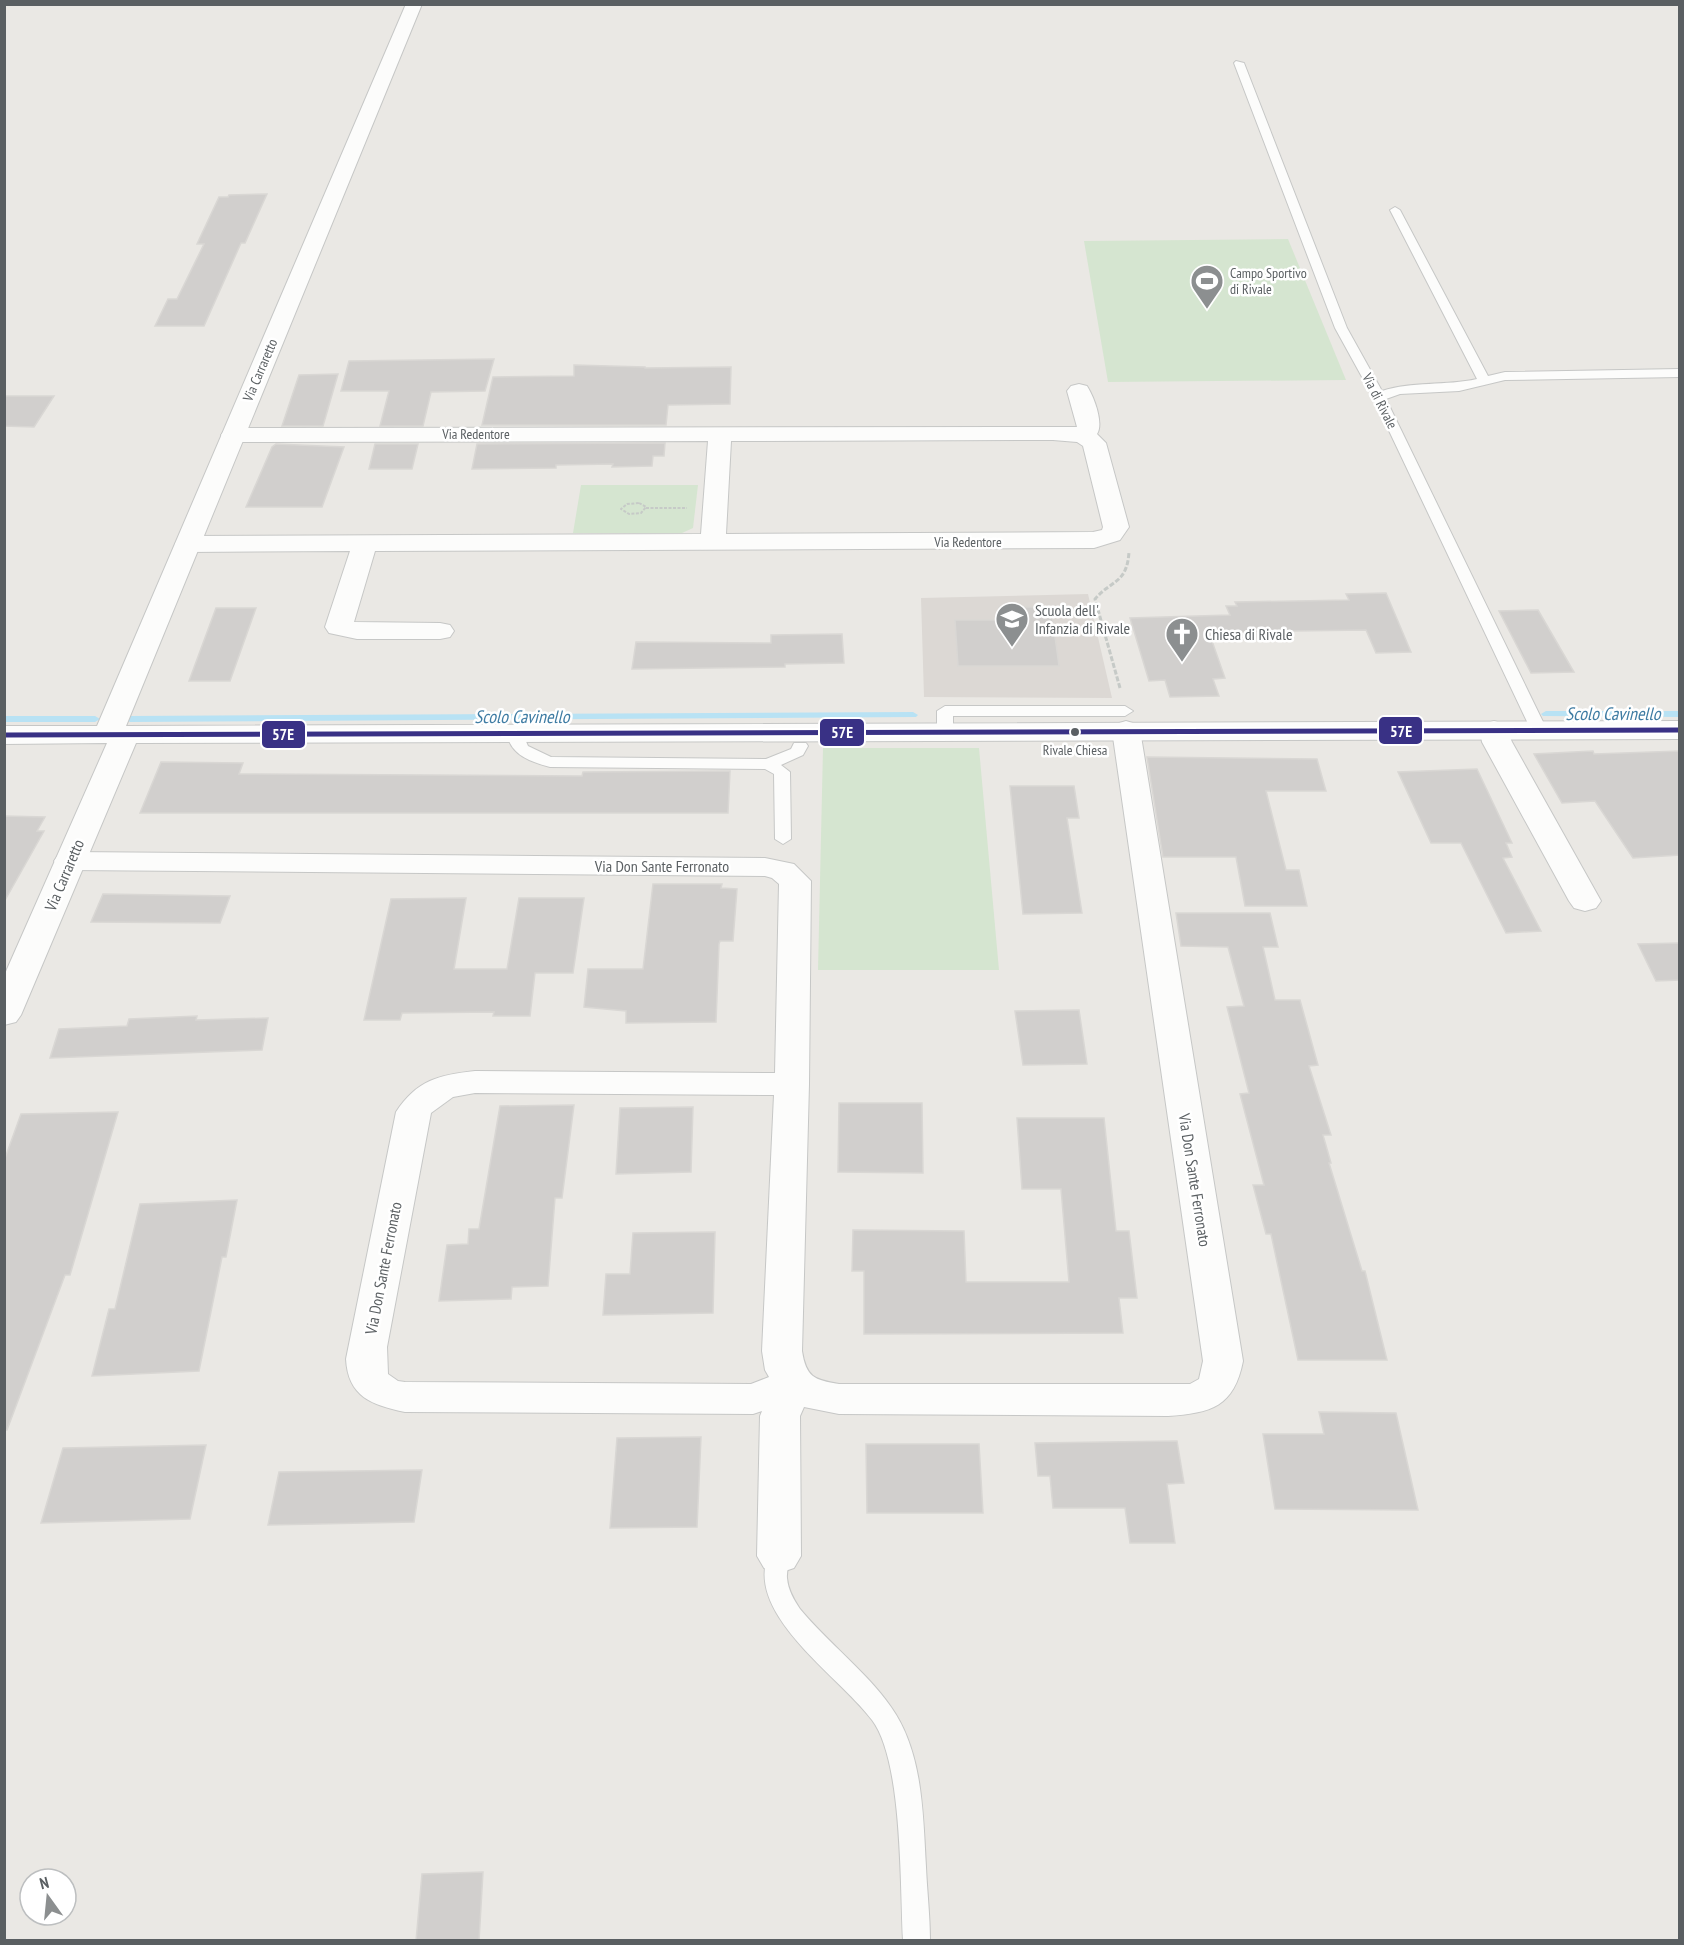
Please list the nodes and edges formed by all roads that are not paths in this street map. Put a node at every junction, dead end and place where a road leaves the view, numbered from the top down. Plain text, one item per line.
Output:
1 (414, 4) edge
2 (1239, 63) dead end
3 (1395, 210) dead end
4 (1680, 373) edge
5 (1484, 381) junction
6 (1079, 390) dead end
7 (1379, 397) junction
8 (720, 434) junction
9 (233, 435) junction
10 (1083, 435) junction
11 (713, 542) junction
12 (365, 543) junction
13 (188, 544) junction
14 (440, 631) dead end
15 (1122, 694) road end
16 (1126, 720) junction
17 (1494, 730) junction
18 (1539, 730) junction
19 (1680, 730) edge
20 (516, 733) junction
21 (4, 735) edge
22 (117, 735) junction
23 (800, 739) junction
24 (768, 764) junction
25 (783, 839) dead end
26 (70, 861) junction
27 (1585, 901) dead end
28 (4, 1016) edge
29 (792, 1084) junction
30 (794, 1384) junction
31 (779, 1556) joint
32 (917, 1941) edge

1 - 9 street, Via Carraretto
2 - 7 lane, Via di Rivale
3 - 5 lane
4 - 5 lane
5 - 7 lane
6 - 10 street
7 - 18 lane, Via di Rivale
8 - 9 street, Via Redentore
8 - 10 street, Via Redentore
8 - 11 street
9 - 13 street, Via Carraretto
10 - 11 street, Via Redentore
11 - 12 street, Via Redentore
12 - 13 street, Via Redentore
12 - 14 street
13 - 22 street, Via Carraretto
15 - 16 lane, Via Don Sante Ferronato
16 - 17 street
16 - 23 street
16 - 30 street, Via Don Sante Ferronato
17 - 18 street
17 - 27 street
18 - 19 street
20 - 22 street
20 - 23 street
20 - 24 lane
21 - 22 street
22 - 26 street, Via Carraretto
23 - 24 lane
24 - 25 lane
26 - 28 street, Via Carraretto
26 - 29 street, Via Don Sante Ferronato
29 - 30 street, Via Don Sante Ferronato
29 - 30 street, Via Don Sante Ferronato
30 - 31 street
31 - 32 lane

